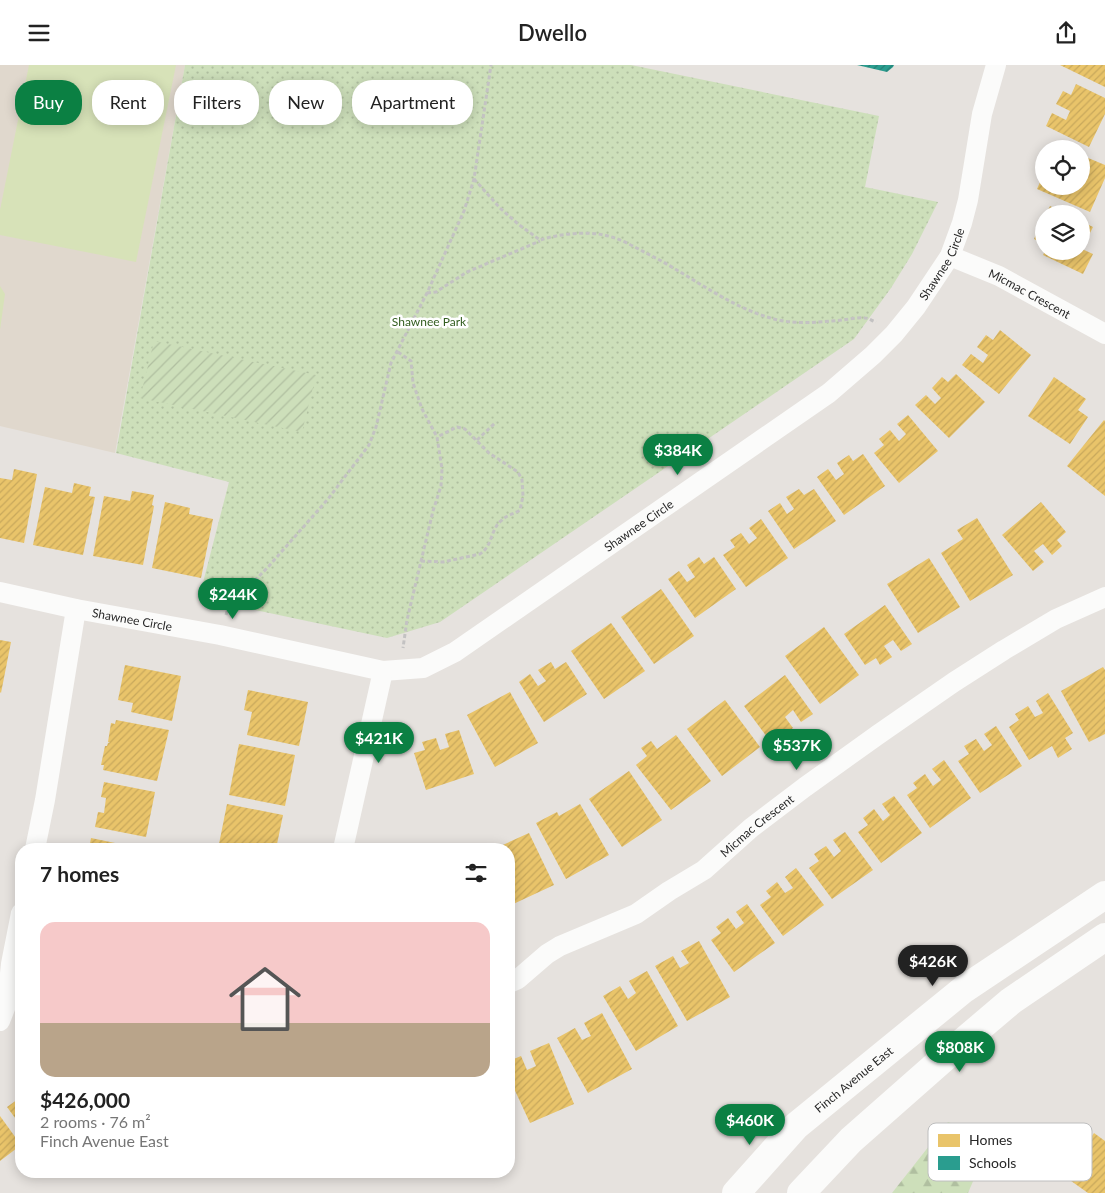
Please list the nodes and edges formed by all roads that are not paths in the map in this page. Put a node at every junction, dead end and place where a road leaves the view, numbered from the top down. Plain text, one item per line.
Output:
1 (996, 65) edge
2 (950, 256) junction
3 (1105, 334) edge
4 (0, 592) edge
5 (1105, 597) edge
6 (76, 609) junction
7 (383, 671) junction
8 (35, 843) edge
9 (344, 843) edge
10 (1105, 895) edge
11 (1105, 937) edge
12 (15, 944) edge
13 (515, 980) edge
14 (0, 1021) edge
15 (736, 1193) edge
16 (801, 1193) edge

1 - 2 street, Shawnee Circle
2 - 3 street, Micmac Crescent
2 - 7 street, Shawnee Circle
4 - 6 street, Shawnee Circle
5 - 13 street, Micmac Crescent
6 - 7 street, Shawnee Circle
6 - 8 street, Shawnee Circle
7 - 9 street
10 - 15 main road, Finch Avenue East
11 - 16 main road
12 - 14 street

